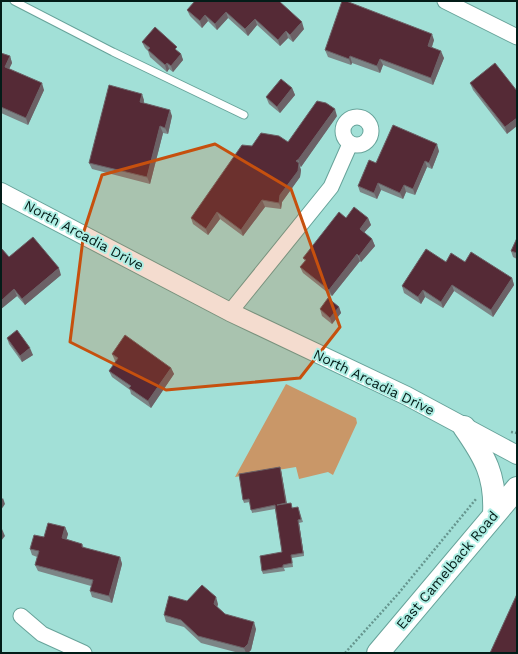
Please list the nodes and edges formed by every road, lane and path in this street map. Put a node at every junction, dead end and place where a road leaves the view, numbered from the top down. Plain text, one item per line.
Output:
1 (14, 1) edge
2 (445, 1) edge
3 (517, 37) edge
4 (244, 115) dead end
5 (350, 144) dead end
6 (1, 192) edge
7 (230, 312) junction
8 (464, 427) junction
9 (517, 455) edge
10 (517, 488) edge
11 (476, 498) dead end
12 (494, 514) junction
13 (21, 616) dead end
14 (84, 653) edge
15 (345, 653) edge
16 (378, 653) edge

1 - 4 lane
2 - 3 street
5 - 7 street
6 - 7 street, North Arcadia Drive
7 - 8 street, North Arcadia Drive
8 - 9 street, North Arcadia Drive
8 - 12 main road
10 - 12 main road, East Camelback Road
11 - 15 path
12 - 16 main road, East Camelback Road
13 - 14 street

